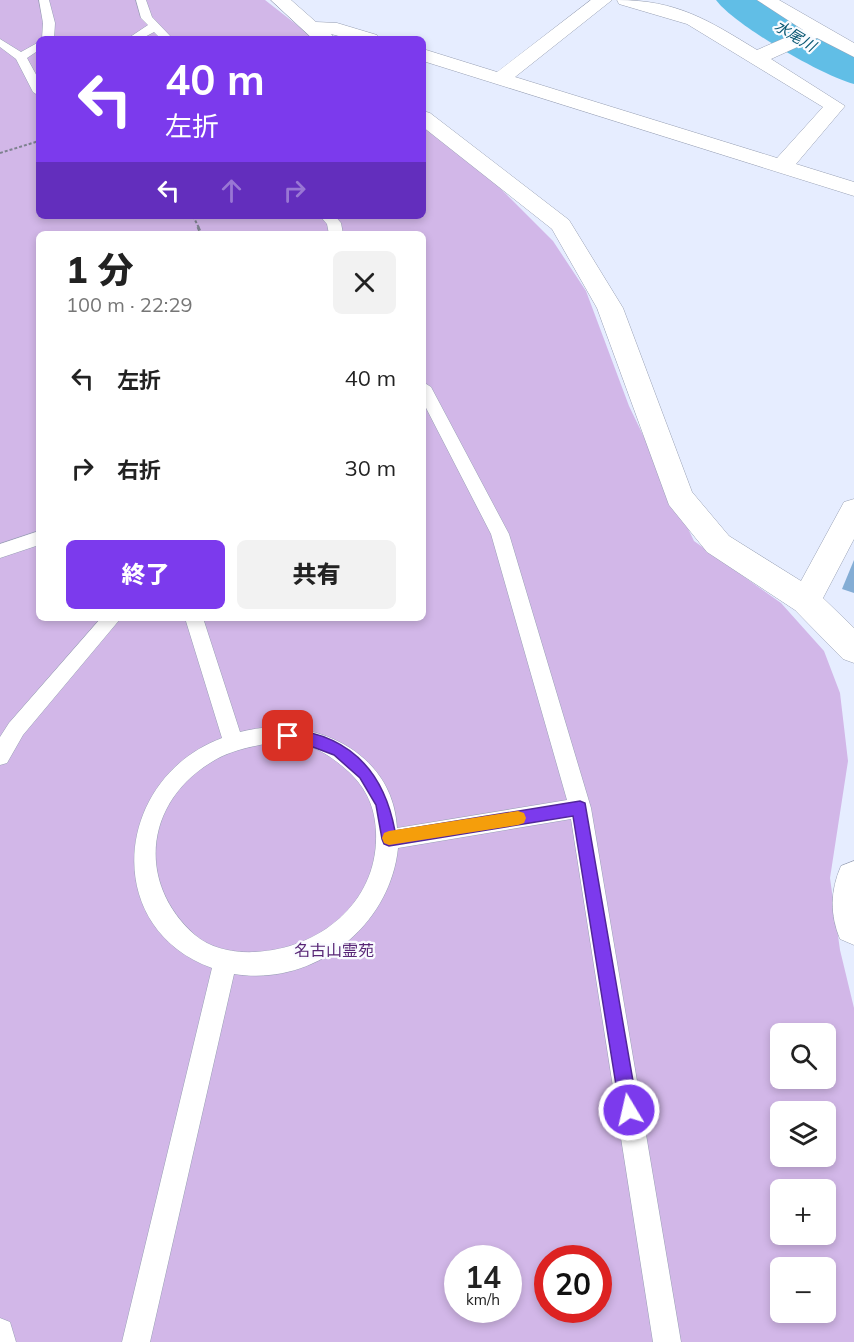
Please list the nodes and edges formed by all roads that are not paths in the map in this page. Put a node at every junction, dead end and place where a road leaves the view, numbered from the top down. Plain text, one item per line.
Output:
1 (44, 0) edge
2 (141, 0) edge
3 (280, 0) edge
4 (603, 0) edge
5 (626, 0) edge
6 (766, 0) edge
7 (155, 26) junction
8 (816, 31) junction
9 (318, 33) edge
10 (48, 36) edge
11 (138, 36) edge
12 (164, 36) edge
13 (360, 36) edge
14 (0, 42) edge
15 (36, 47) edge
16 (854, 51) edge
17 (21, 57) junction
18 (426, 57) edge
19 (756, 58) junction
20 (500, 79) junction
21 (36, 86) edge
22 (426, 119) edge
23 (783, 165) junction
24 (854, 189) edge
25 (426, 393) edge
26 (854, 510) edge
27 (36, 539) edge
28 (0, 551) edge
29 (806, 601) junction
30 (109, 621) edge
31 (195, 621) edge
32 (854, 649) edge
33 (233, 742) junction
34 (0, 756) edge
35 (580, 808) junction
36 (389, 839) junction
37 (854, 879) edge
38 (854, 926) edge
39 (225, 962) junction
40 (0, 1332) edge
41 (2, 1342) edge
42 (136, 1342) edge
43 (667, 1342) edge

1 - 10 lane
2 - 7 lane
3 - 9 street
4 - 20 street
5 - 19 street
6 - 8 street
7 - 11 lane
7 - 12 lane
8 - 16 street
8 - 19 street
9 - 13 street
14 - 17 lane
15 - 17 lane
17 - 21 lane
18 - 20 street
19 - 23 street
20 - 23 street
22 - 29 street
23 - 24 street
25 - 35 lane
26 - 29 street
27 - 28 lane
29 - 32 street
30 - 34 lane
31 - 33 lane
33 - 36 lane
33 - 39 lane
35 - 36 lane
35 - 43 lane
36 - 39 lane
37 - 38 street
39 - 42 lane
40 - 41 lane

